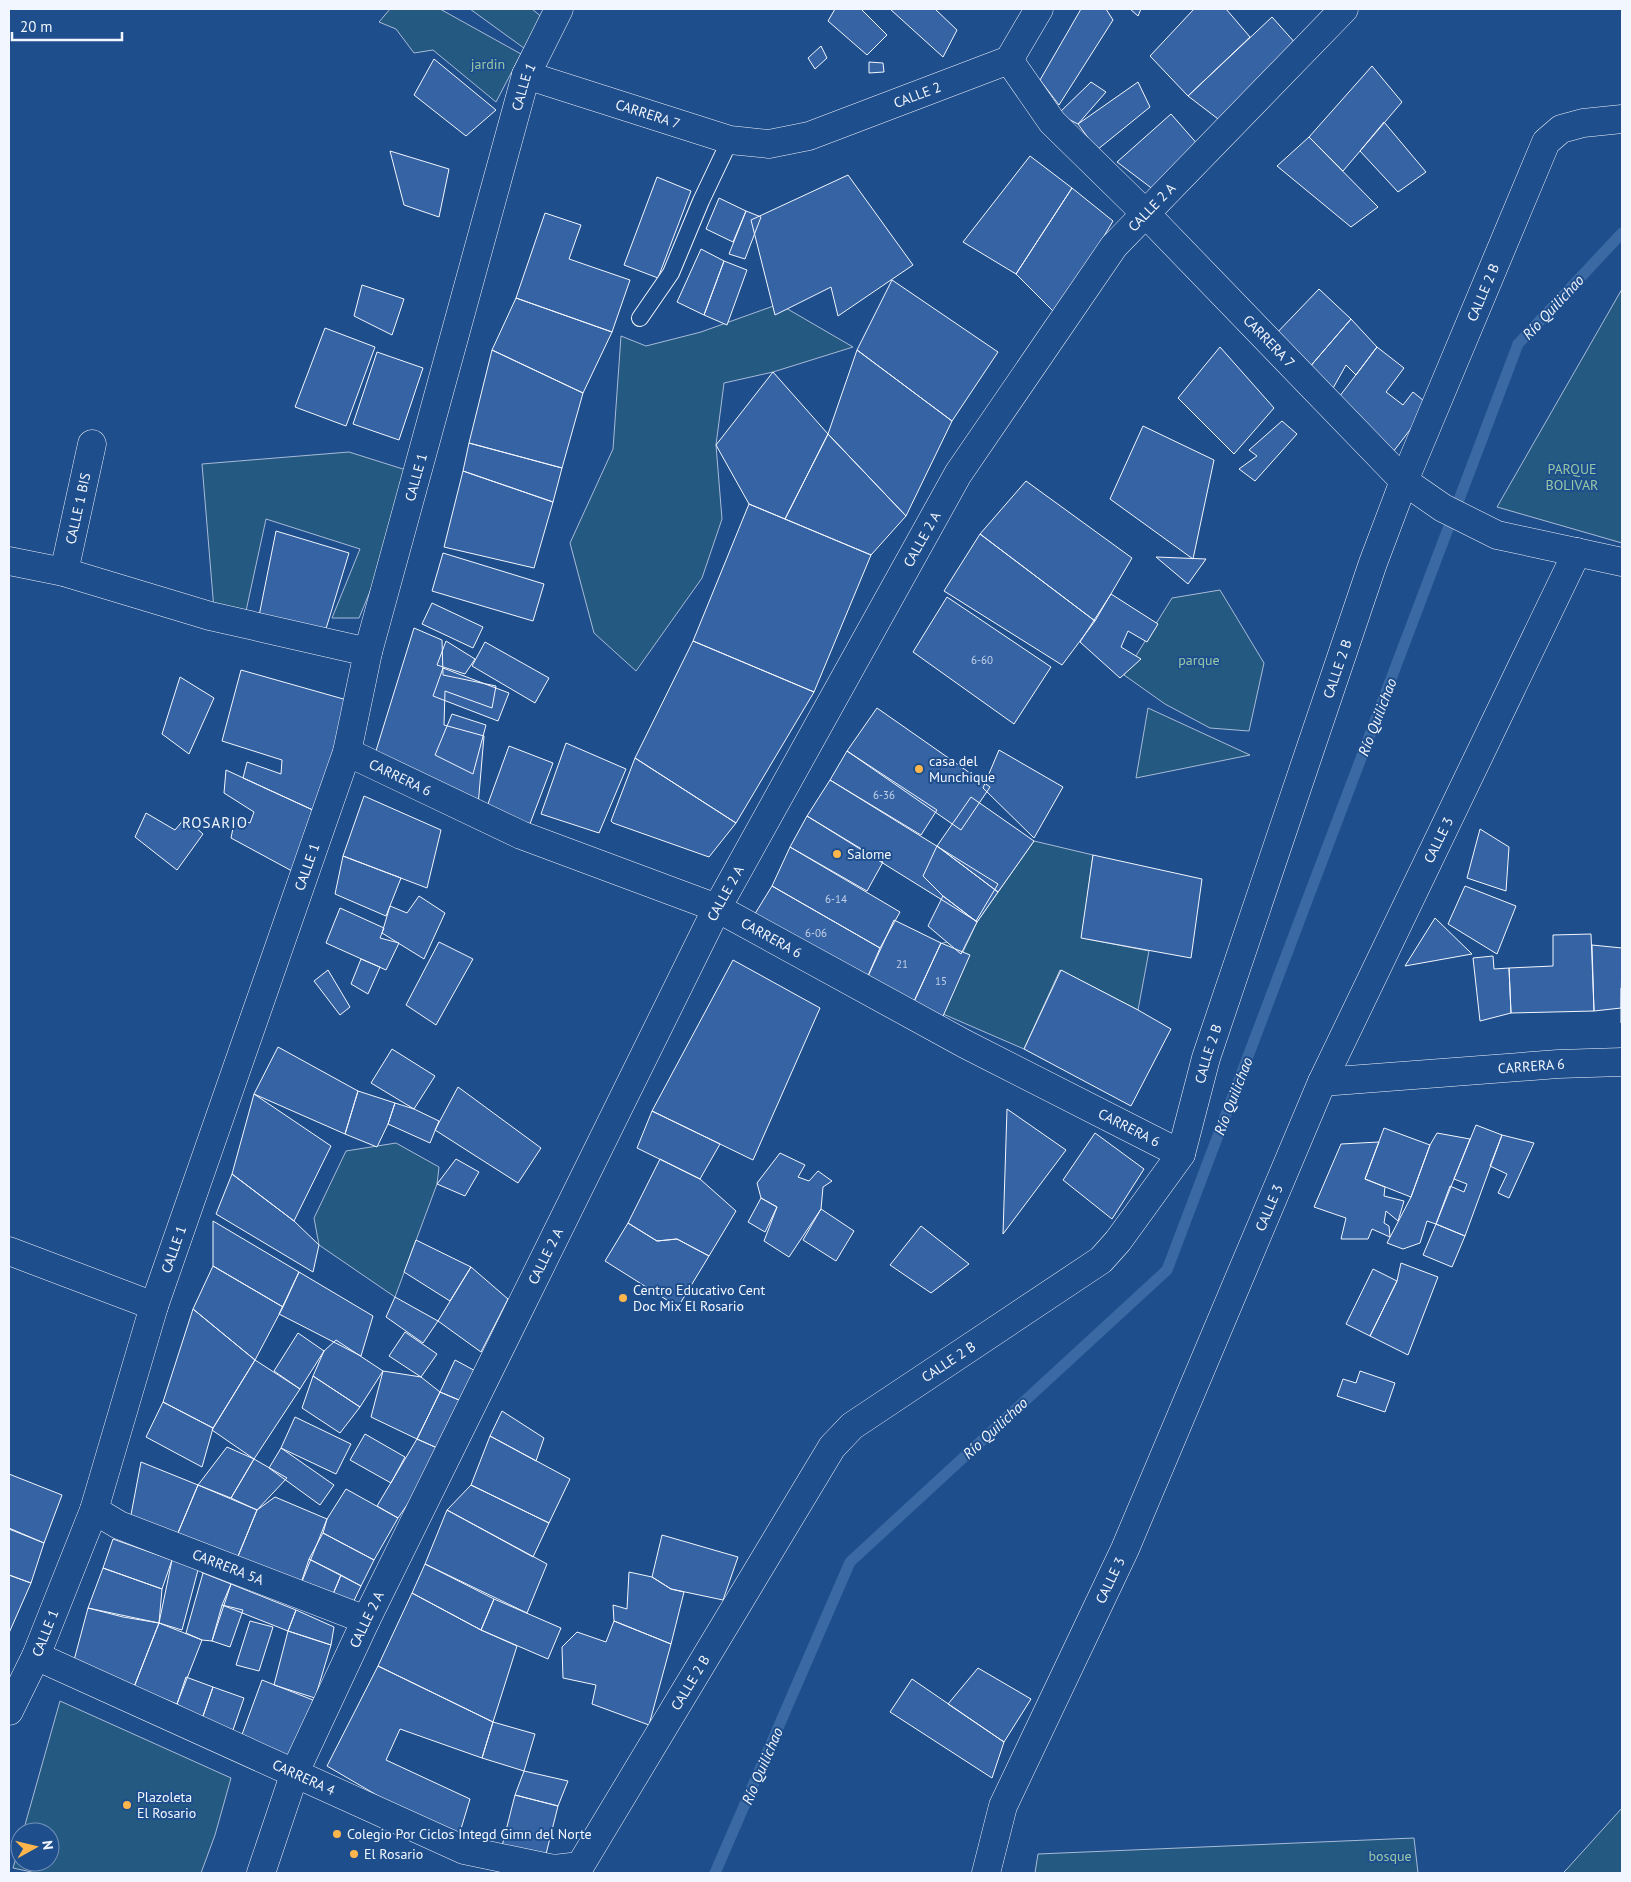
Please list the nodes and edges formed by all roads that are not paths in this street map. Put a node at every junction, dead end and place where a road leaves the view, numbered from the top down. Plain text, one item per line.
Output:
1 (559, 9) edge
2 (1040, 9) edge
3 (1344, 9) edge
4 (1009, 60) junction
5 (526, 75) junction
6 (1622, 119) edge
7 (730, 140) junction
8 (769, 144) joint
9 (1146, 214) junction
10 (640, 318) dead end
11 (92, 444) dead end
12 (1404, 481) junction
13 (1577, 552) junction
14 (9, 561) edge
15 (1622, 562) edge
16 (64, 572) junction
17 (368, 652) junction
18 (347, 752) junction
19 (717, 908) junction
20 (1622, 1062) edge
21 (1322, 1082) junction
22 (1182, 1154) junction
23 (9, 1251) edge
24 (154, 1306) junction
25 (94, 1510) junction
26 (366, 1620) junction
27 (36, 1656) junction
28 (9, 1711) edge
29 (295, 1772) junction
30 (580, 1866) joint
31 (260, 1873) edge
32 (986, 1873) edge

1 - 5 street, CALLE 1
2 - 4 street
3 - 9 street, CALLE 2 A
4 - 8 street, CALLE 2
4 - 9 street, CARRERA 7
5 - 7 street, CARRERA 7
5 - 17 street, CALLE 1
6 - 12 street, CALLE 2 B
7 - 8 street, CARRERA 7
7 - 10 lane
9 - 12 street, CARRERA 7
9 - 19 street, CALLE 2 A
11 - 16 street, CALLE 1 BIS
12 - 13 street, CARRERA 7
12 - 22 street, CALLE 2 B
13 - 15 street, CARRERA 7
13 - 21 street, CALLE 3
14 - 16 street
16 - 17 street
17 - 18 street, CALLE 1
18 - 19 street, CARRERA 6
18 - 24 street, CALLE 1
19 - 22 street, CARRERA 6
19 - 26 street, CALLE 2 A
20 - 21 street, CARRERA 6
21 - 32 street, CALLE 3
22 - 30 street, CALLE 2 B
23 - 24 street
24 - 25 street, CALLE 1
25 - 26 street, CARRERA 5A
25 - 27 street, CALLE 1
26 - 29 street, CALLE 2 A
27 - 28 street, CALLE 1
27 - 29 street, CARRERA 4
29 - 30 street, CARRERA 4
29 - 31 street, CALLE 2 A

